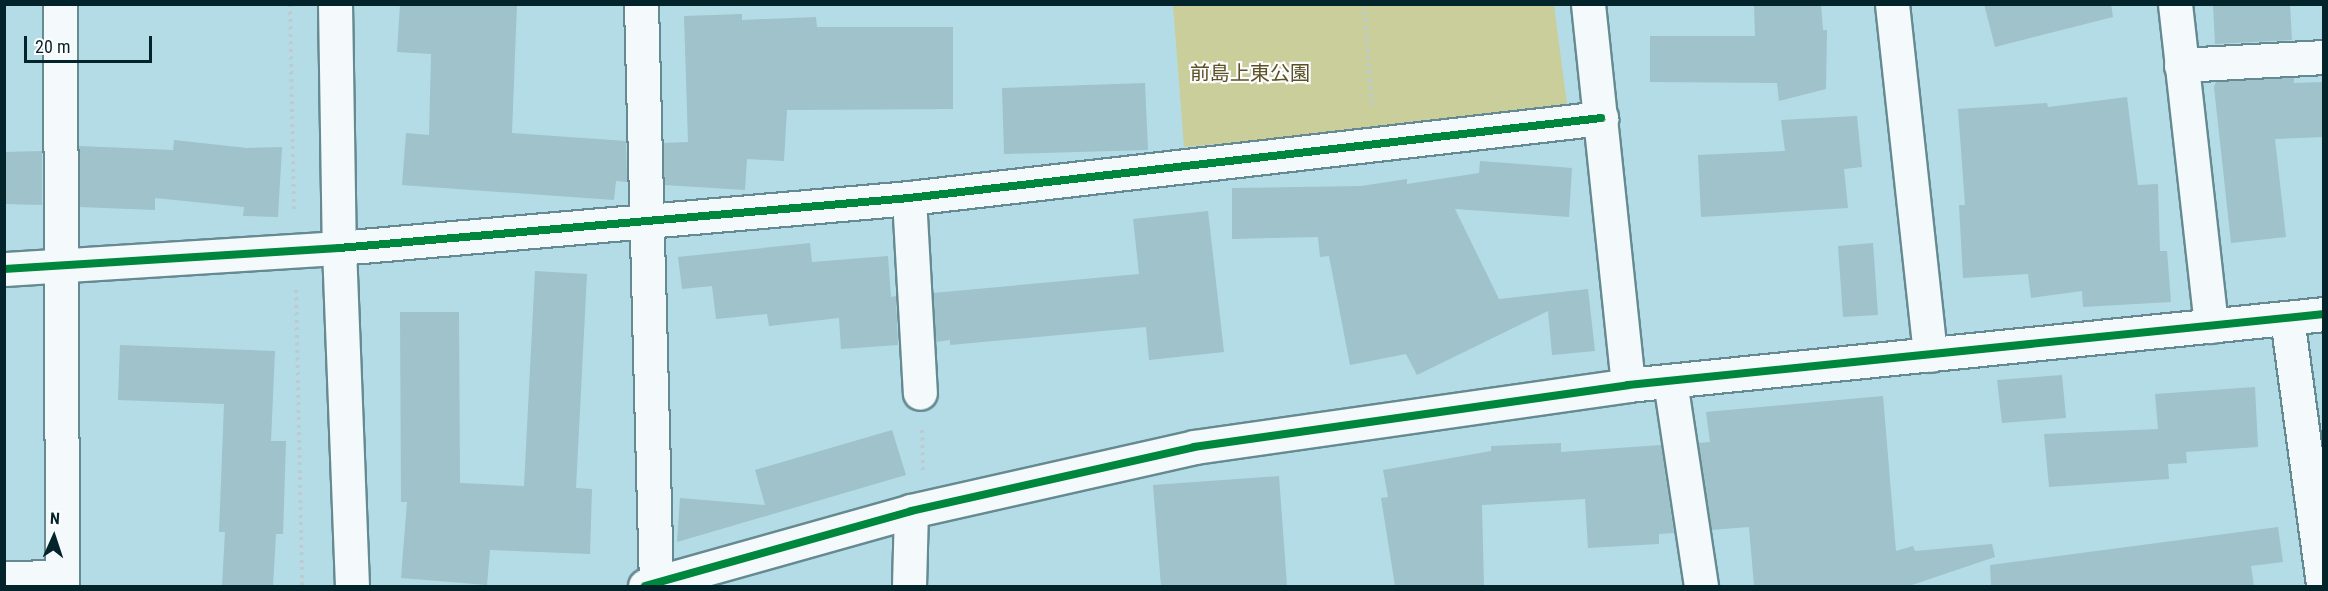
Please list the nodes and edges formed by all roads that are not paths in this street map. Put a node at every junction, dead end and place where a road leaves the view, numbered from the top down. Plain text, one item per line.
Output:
1 (60, 4) edge
2 (334, 4) edge
3 (641, 4) edge
4 (1588, 4) edge
5 (1892, 4) edge
6 (2175, 4) edge
7 (2324, 57) edge
8 (2181, 66) junction
9 (1601, 118) junction
10 (909, 198) junction
11 (650, 219) junction
12 (339, 248) junction
13 (60, 266) junction
14 (4, 269) edge
15 (2324, 314) edge
16 (2287, 318) junction
17 (2211, 326) junction
18 (1930, 356) junction
19 (1670, 381) junction
20 (1628, 385) junction
21 (920, 393) road end
22 (918, 510) junction
23 (2319, 525) edge
24 (4, 578) edge
25 (61, 582) edge
26 (650, 585) edge
27 (352, 586) edge
28 (909, 586) edge
29 (1701, 586) edge
30 (2323, 586) edge

1 - 13 street
2 - 12 street
3 - 11 street
4 - 9 street
5 - 18 street
6 - 8 street
7 - 8 street
8 - 17 street
9 - 10 street
9 - 20 street
10 - 11 street
10 - 21 street
11 - 12 street
11 - 26 street
12 - 13 street
12 - 27 street
13 - 14 street
13 - 25 street
15 - 16 street
16 - 17 street
16 - 23 street
17 - 18 street
18 - 19 street
19 - 20 street
19 - 29 street
20 - 22 street
22 - 26 street
22 - 28 street
23 - 30 street
24 - 25 street

